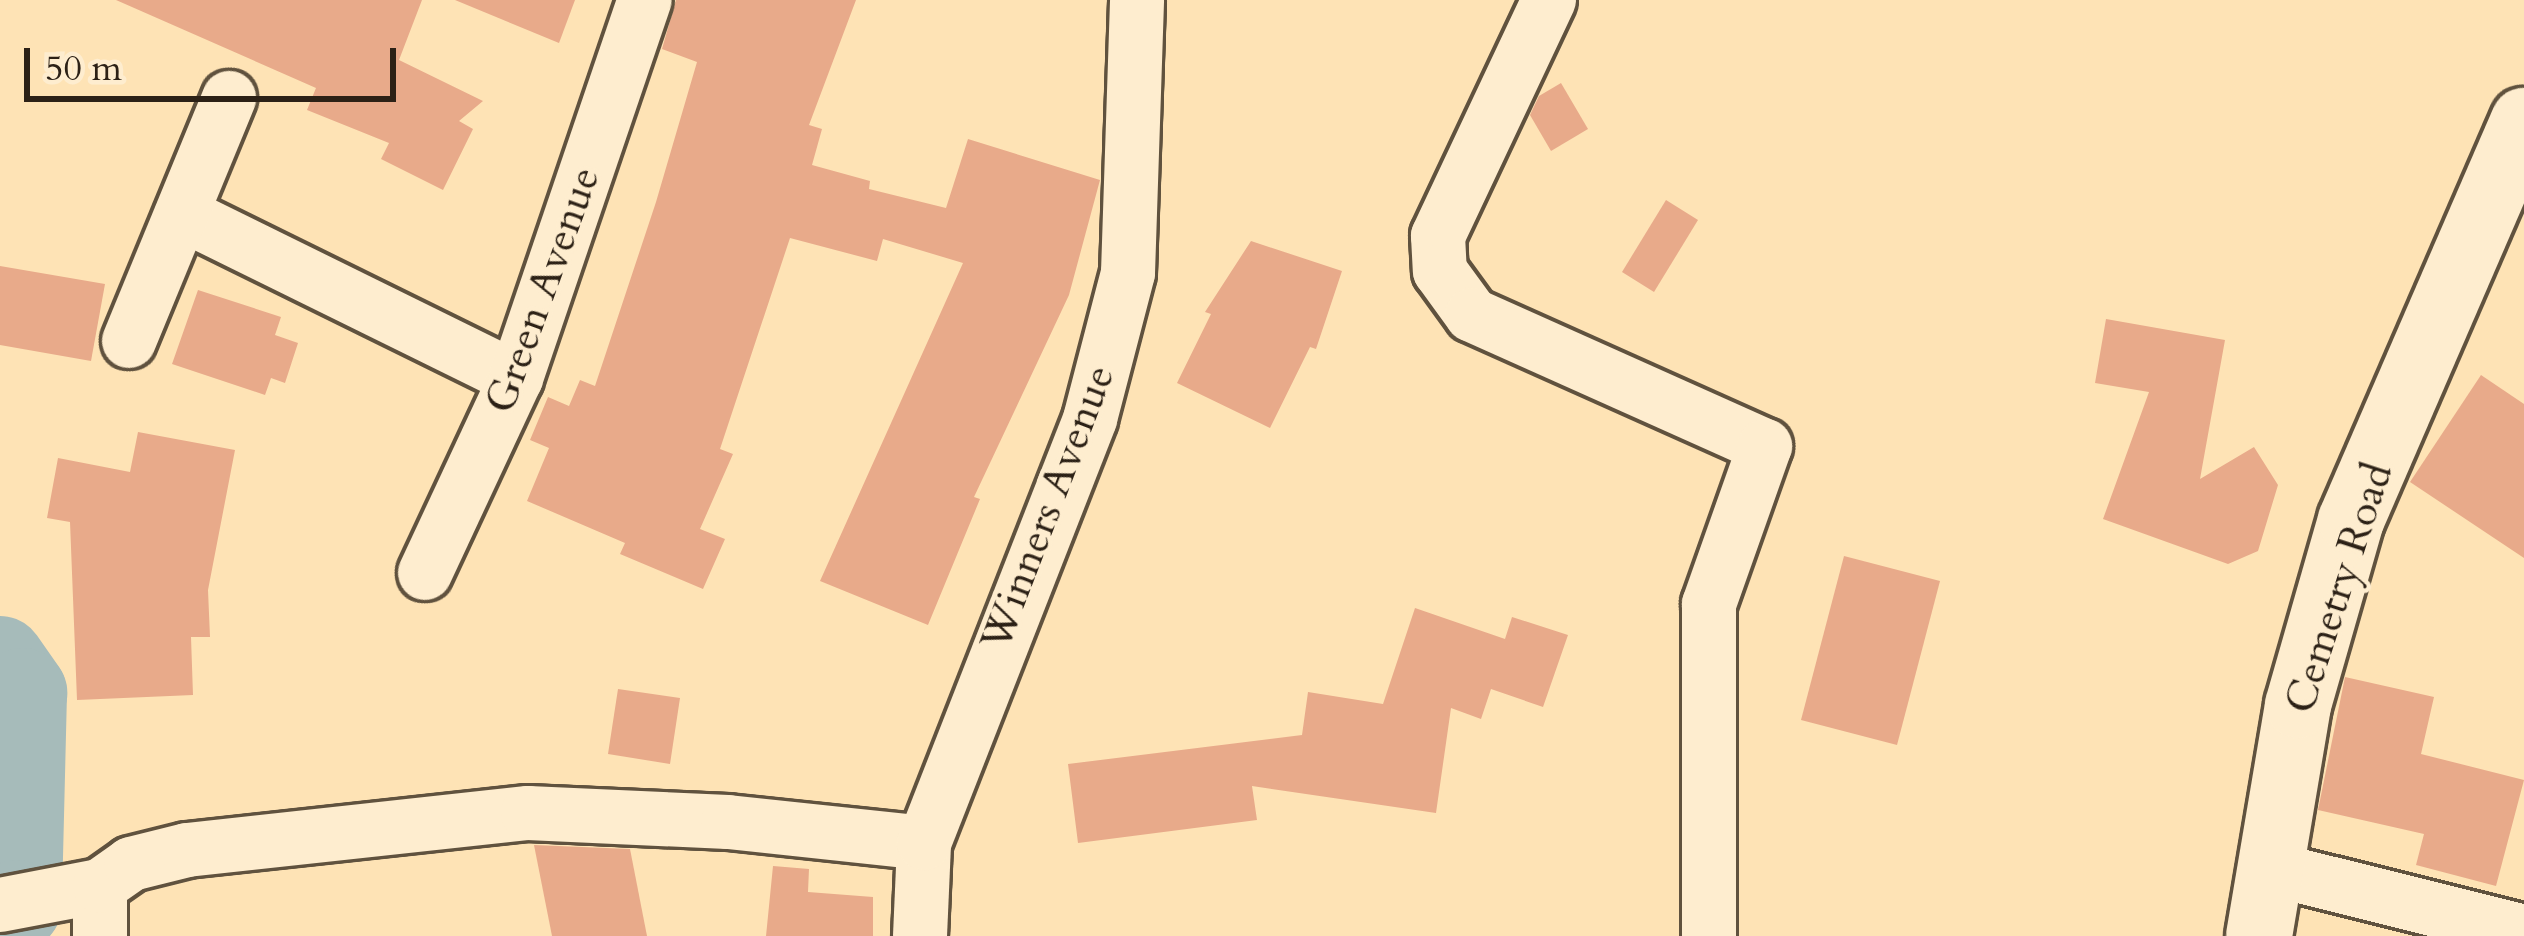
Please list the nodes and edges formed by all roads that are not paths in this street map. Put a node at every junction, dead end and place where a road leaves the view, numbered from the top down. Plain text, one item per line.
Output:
1 (645, 0) edge
2 (1137, 0) edge
3 (1550, 0) edge
4 (229, 98) dead end
5 (2524, 122) edge
6 (182, 214) junction
7 (129, 341) dead end
8 (516, 378) junction
9 (425, 573) dead end
10 (924, 843) junction
11 (2268, 868) junction
12 (0, 905) edge
13 (85, 905) edge
14 (2524, 932) edge
15 (920, 936) edge
16 (1709, 936) edge
17 (2259, 936) edge

1 - 8 street, Green Avenue
2 - 10 street, Winners Avenue
3 - 16 street
4 - 6 street
5 - 11 street, Cemetry Road
6 - 7 street
6 - 8 street
8 - 9 street, Green Avenue
10 - 13 street
10 - 15 street, Winners Avenue
11 - 14 street
11 - 17 street, Cemetry Road
12 - 13 street

